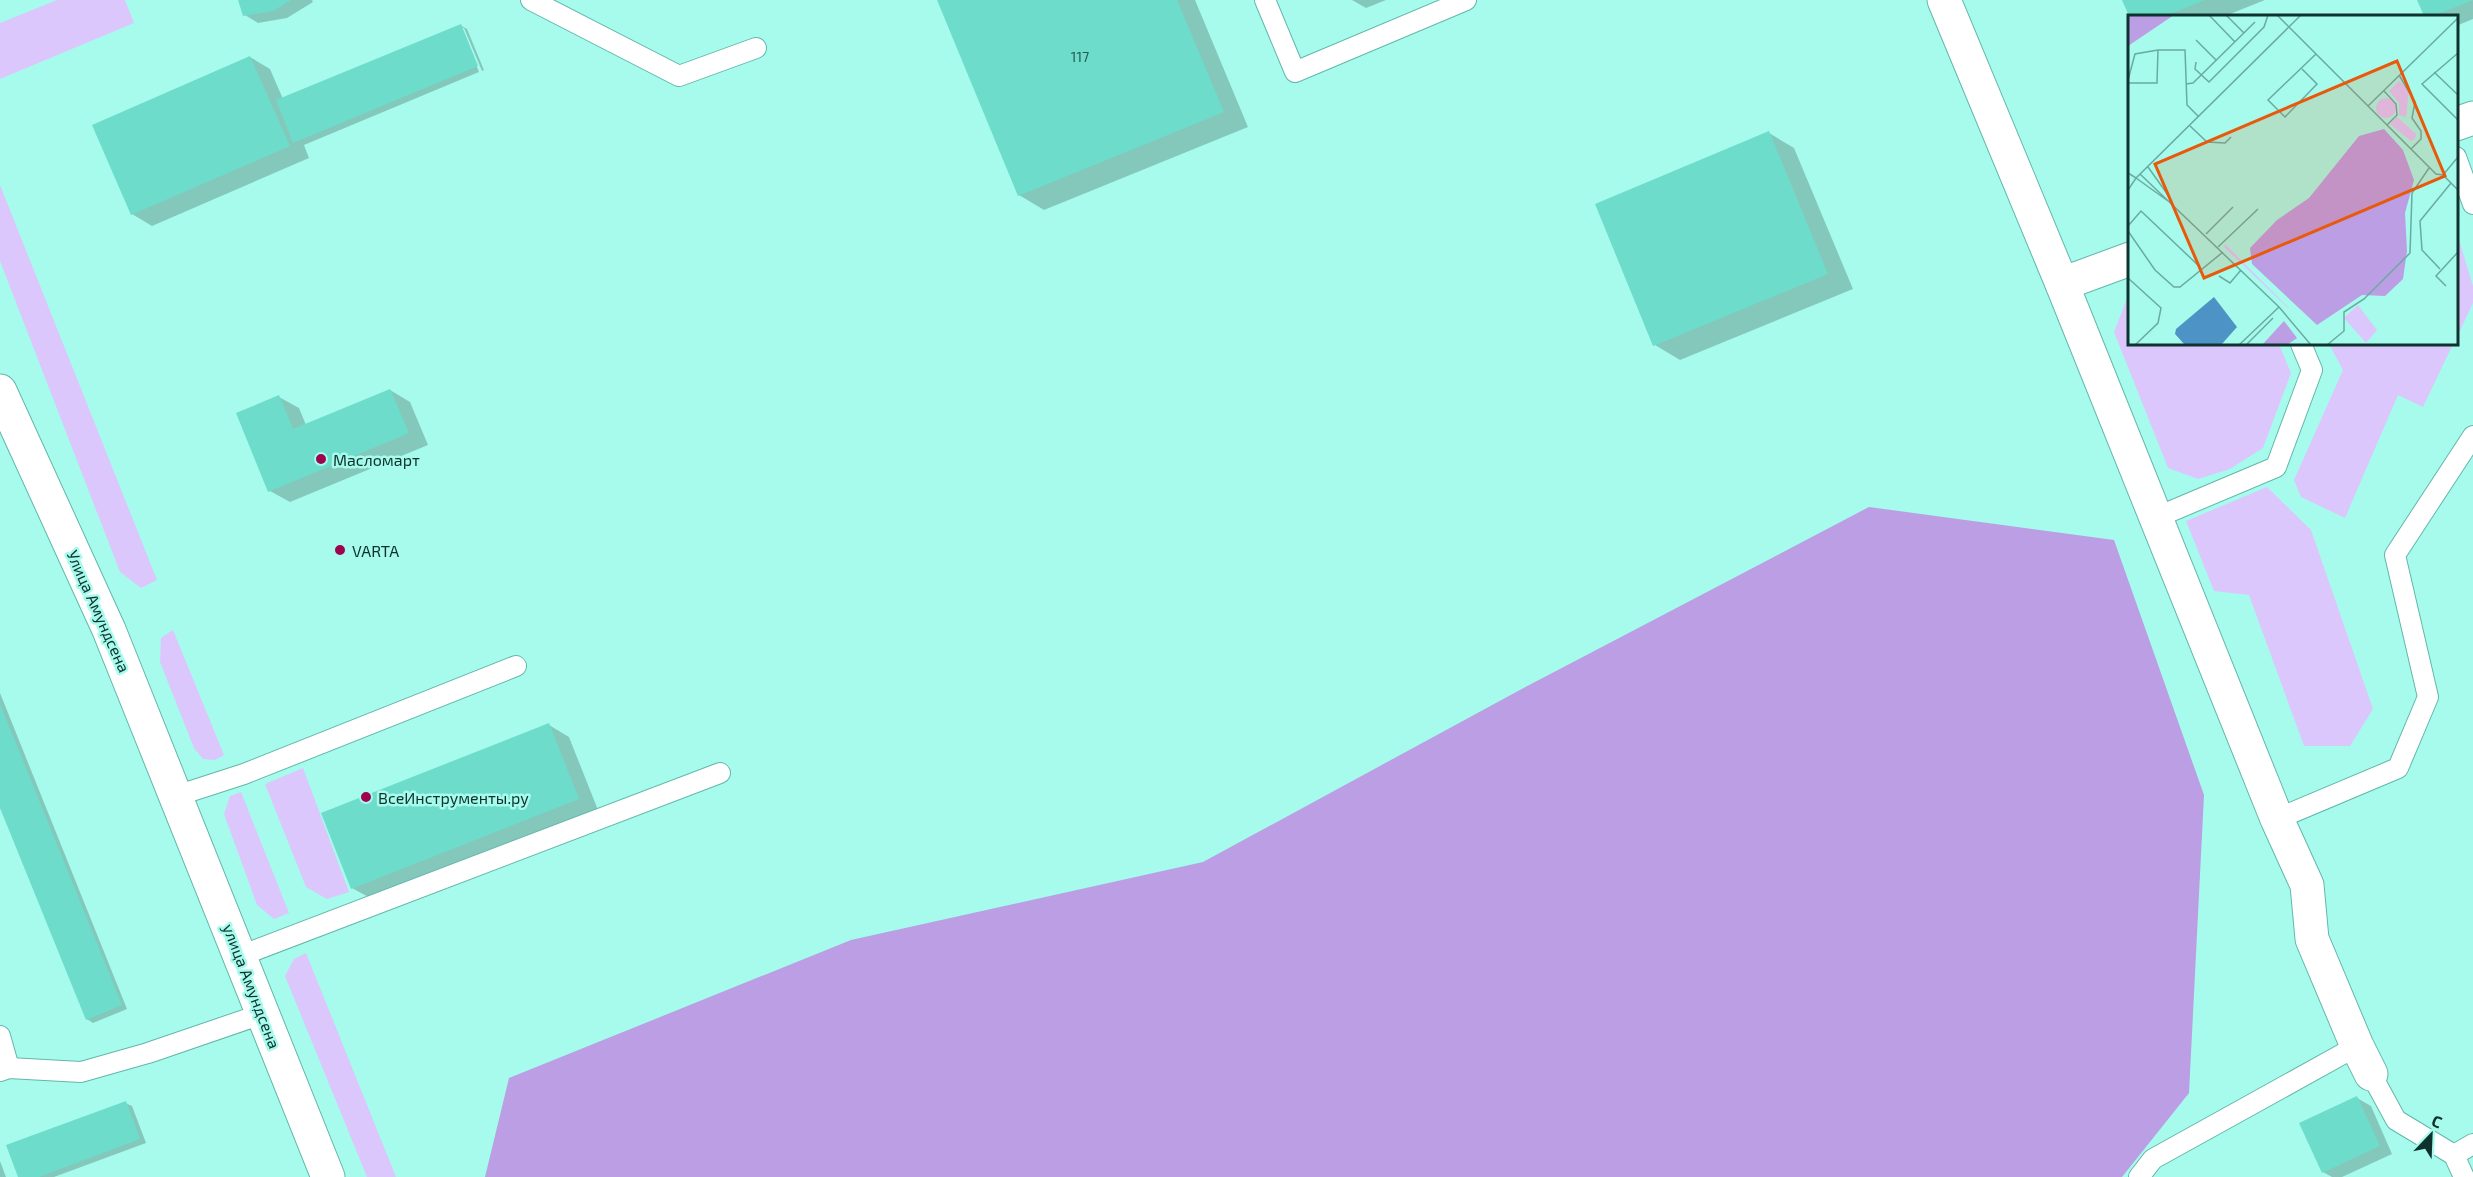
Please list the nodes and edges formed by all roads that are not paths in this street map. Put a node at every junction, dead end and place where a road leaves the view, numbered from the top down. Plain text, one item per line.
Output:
1 (531, 0) edge
2 (1265, 0) edge
3 (1466, 0) edge
4 (1944, 0) edge
5 (756, 48) dead end
6 (2473, 118) edge
7 (2458, 124) edge
8 (2458, 160) edge
9 (2473, 204) edge
10 (2128, 260) edge
11 (2062, 284) junction
12 (2301, 345) edge
13 (0, 391) edge
14 (8, 419) edge
15 (2473, 436) edge
16 (2155, 518) junction
17 (516, 666) dead end
18 (720, 773) dead end
19 (176, 796) junction
20 (2277, 819) junction
21 (240, 956) junction
22 (262, 1014) junction
23 (0, 1036) edge
24 (2364, 1060) junction
25 (4, 1070) edge
26 (2473, 1144) edge
27 (2454, 1155) junction
28 (328, 1177) edge
29 (2139, 1177) edge
30 (2463, 1177) edge

1 - 5 lane
2 - 3 lane
4 - 11 street
6 - 7 street
8 - 9 lane
10 - 11 street
11 - 16 street
12 - 16 lane
13 - 14 street
14 - 19 street, Улица Амундсена
15 - 20 lane
16 - 20 street
17 - 19 lane
18 - 21 lane
19 - 21 street, улица Амундсена
20 - 24 street
21 - 22 street, улица Амундсена
22 - 25 lane
22 - 28 street, улица Амундсена
23 - 25 lane
24 - 27 lane
24 - 29 lane
26 - 27 lane
27 - 30 lane

